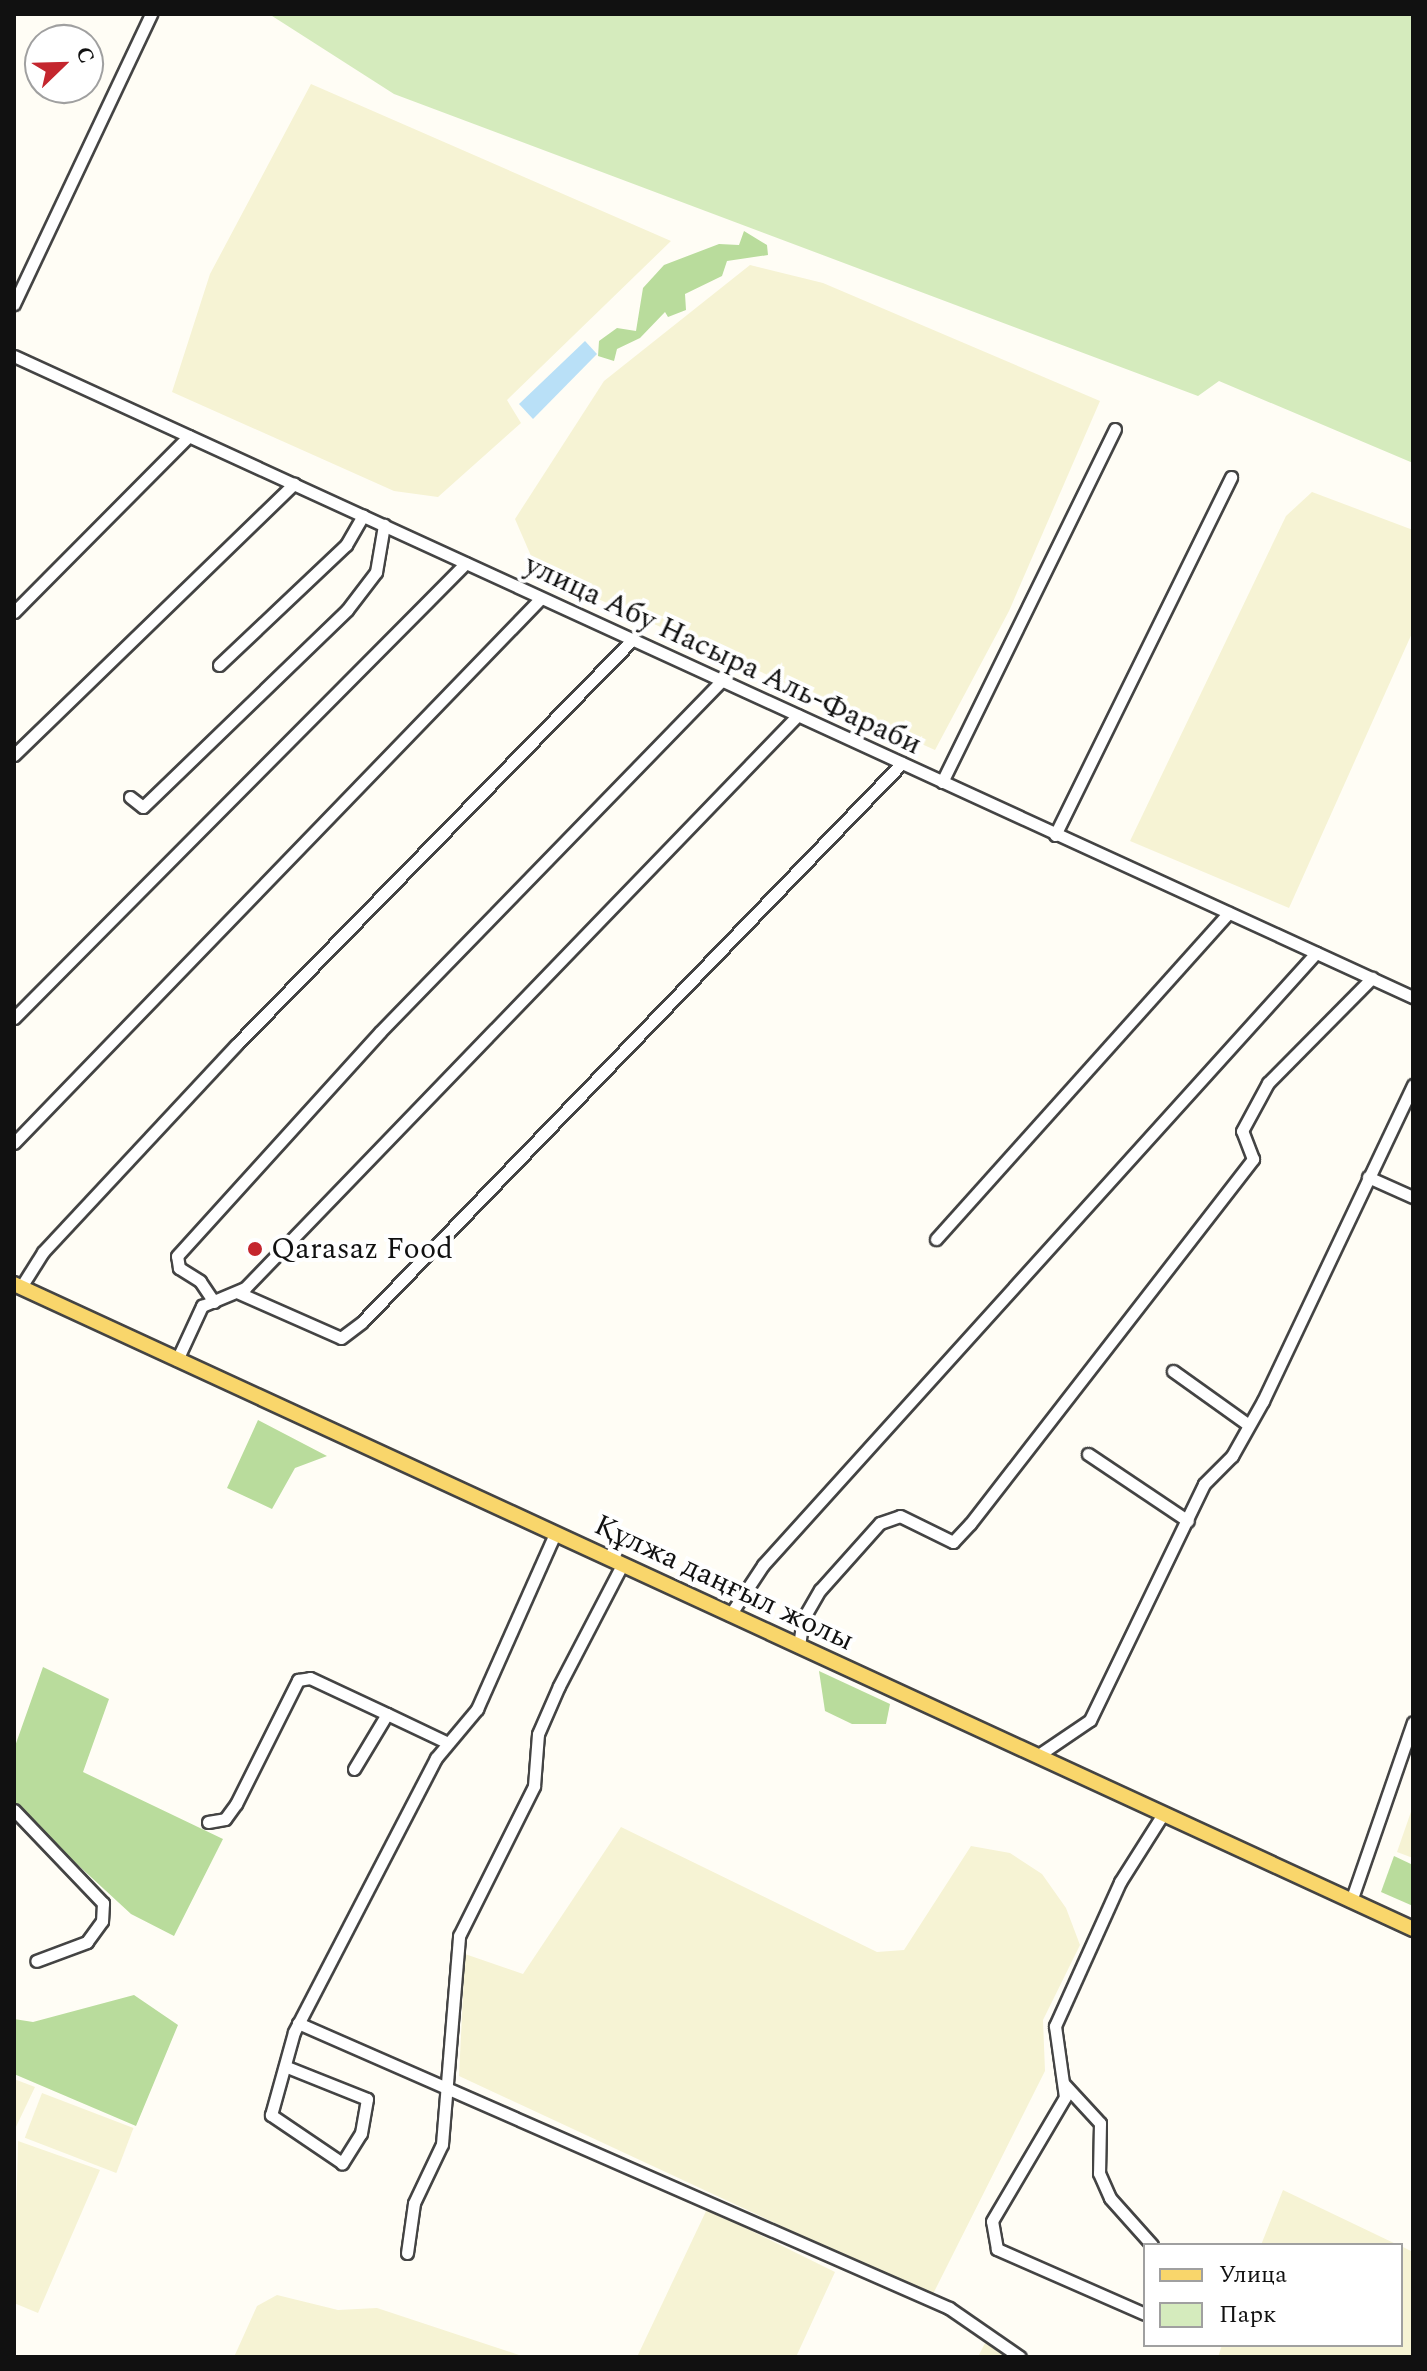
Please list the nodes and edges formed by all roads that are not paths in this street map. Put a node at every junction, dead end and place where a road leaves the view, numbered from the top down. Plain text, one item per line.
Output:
1 (151, 14) edge
2 (14, 304) edge
3 (14, 356) edge
4 (1115, 429) dead end
5 (189, 436) junction
6 (1231, 477) dead end
7 (294, 484) junction
8 (363, 516) junction
9 (384, 525) junction
10 (466, 563) junction
11 (541, 598) junction
12 (14, 612) edge
13 (633, 639) junction
14 (219, 665) dead end
15 (722, 680) junction
16 (798, 715) junction
17 (14, 755) edge
18 (902, 763) junction
19 (942, 782) junction
20 (130, 797) dead end
21 (1055, 835) junction
22 (1228, 913) junction
23 (1316, 953) junction
24 (1372, 978) junction
25 (1413, 997) edge
26 (14, 1018) edge
27 (1413, 1085) edge
28 (14, 1143) edge
29 (1368, 1177) junction
30 (1413, 1197) edge
31 (936, 1239) dead end
32 (18, 1286) edge
33 (239, 1293) junction
34 (214, 1302) junction
35 (177, 1360) junction
36 (1173, 1371) dead end
37 (1246, 1423) junction
38 (1088, 1454) dead end
39 (1188, 1521) junction
40 (555, 1534) junction
41 (622, 1565) junction
42 (730, 1615) junction
43 (799, 1646) junction
44 (387, 1714) junction
45 (1413, 1722) edge
46 (446, 1742) junction
47 (1040, 1754) junction
48 (354, 1769) dead end
49 (14, 1810) edge
50 (1163, 1814) junction
51 (208, 1822) dead end
52 (1351, 1901) junction
53 (1413, 1929) edge
54 (36, 1961) dead end
55 (298, 2023) junction
56 (287, 2067) junction
57 (1064, 2084) junction
58 (445, 2085) junction
59 (1150, 2243) edge
60 (407, 2253) dead end
61 (1143, 2313) edge
62 (1020, 2357) edge

1 - 2 street
3 - 5 street, улица Абу Насыра Аль-Фараби
4 - 19 street
5 - 7 street, улица Абу Насыра Аль-Фараби
5 - 12 street
6 - 21 street
7 - 8 street, улица Абу Насыра Аль-Фараби
7 - 17 street
8 - 9 street, улица Абу Насыра Аль-Фараби
8 - 14 street
9 - 10 street, улица Абу Насыра Аль-Фараби
9 - 20 street
10 - 11 street, улица Абу Насыра Аль-Фараби
10 - 26 street
11 - 13 street, улица Абу Насыра Аль-Фараби
11 - 28 street
13 - 15 street, улица Абу Насыра Аль-Фараби
13 - 32 street
15 - 16 street, улица Абу Насыра Аль-Фараби
15 - 34 street
16 - 18 street, улица Абу Насыра Аль-Фараби
16 - 33 street
18 - 19 street, улица Абу Насыра Аль-Фараби
18 - 33 street
19 - 21 street, улица Абу Насыра Аль-Фараби
21 - 22 street, улица Абу Насыра Аль-Фараби
22 - 23 street, улица Абу Насыра Аль-Фараби
22 - 31 street
23 - 24 street, улица Абу Насыра Аль-Фараби
23 - 42 street
24 - 25 street, улица Абу Насыра Аль-Фараби
24 - 43 street
27 - 29 street
29 - 30 street
29 - 37 street
32 - 35 main road, Құлжа даңғыл жолы
33 - 34 street
34 - 35 street
35 - 40 main road, Құлжа даңғыл жолы
36 - 37 street
37 - 39 street
38 - 39 street
39 - 47 street
40 - 41 main road, Құлжа даңғыл жолы
40 - 46 street
41 - 42 main road, Құлжа даңғыл жолы
41 - 58 street
42 - 43 main road, Құлжа даңғыл жолы
43 - 47 main road, Құлжа даңғыл жолы
44 - 46 street
44 - 48 street
44 - 51 street
45 - 52 street
46 - 55 street
47 - 50 main road, Құлжа даңғыл жолы
49 - 54 street
50 - 52 main road, Құлжа даңғыл жолы
50 - 57 street
52 - 53 main road, Құлжа даңғыл жолы
55 - 56 street
55 - 58 street
56 - 56 street
57 - 59 street
57 - 61 street
58 - 60 street
58 - 62 street

